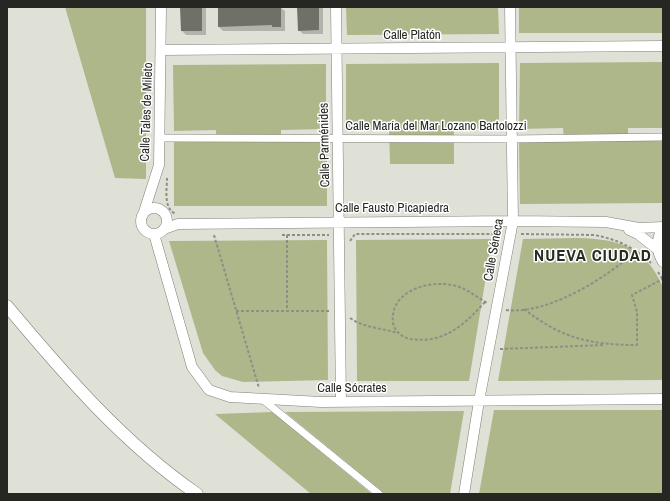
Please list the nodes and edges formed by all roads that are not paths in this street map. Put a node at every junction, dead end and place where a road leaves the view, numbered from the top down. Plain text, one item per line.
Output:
1 (161, 7) edge
2 (336, 7) edge
3 (510, 7) edge
4 (663, 46) edge
5 (511, 48) junction
6 (161, 50) junction
7 (336, 50) junction
8 (663, 137) edge
9 (160, 138) junction
10 (338, 139) junction
11 (511, 139) junction
12 (143, 215) junction
13 (166, 216) junction
14 (513, 221) junction
15 (339, 222) junction
16 (606, 222) junction
17 (178, 224) junction
18 (663, 228) edge
19 (164, 229) junction
20 (154, 234) junction
21 (657, 249) junction
22 (660, 266) edge
23 (7, 306) edge
24 (663, 399) edge
25 (262, 400) junction
26 (479, 401) junction
27 (340, 402) junction
28 (197, 494) edge
29 (379, 494) edge
30 (464, 494) edge

1 - 6 street, Calle Tales de Mileto
2 - 7 street, Calle Parménides
3 - 5 street, Calle Séneca
4 - 5 street, Calle Platón
5 - 7 street, Calle Platón
5 - 11 street, Calle Séneca
6 - 7 street, Calle Platón
6 - 9 street, Calle Tales de Mileto
7 - 10 street, Calle Parménides
8 - 11 street, Calle María del Mar Lozano Bartolozzi
9 - 10 street, Calle María del Mar Lozano Bartolozzi
9 - 12 street, Calle Tales de Mileto
10 - 11 street, Calle María del Mar Lozano Bartolozzi
10 - 15 street, Calle Parménides
11 - 14 street, Calle Séneca
12 - 13 street
12 - 20 street
13 - 17 street
13 - 19 street
14 - 15 street, Calle Fausto Picapiedra
14 - 16 street, Calle Fausto Picapiedra
14 - 26 street, Calle Séneca
15 - 17 street, Calle Fausto Picapiedra
15 - 27 street, Calle Parménides
16 - 18 street, Calle Fausto Picapiedra
16 - 21 street, Calle Fausto Picapiedra
17 - 19 street, Calle Fausto Picapiedra
18 - 21 street
19 - 20 street
20 - 25 street, Calle Sócrates
21 - 22 street
23 - 28 street
24 - 26 street, Calle Sócrates
25 - 27 street, Calle Sócrates
25 - 29 street
26 - 27 street, Calle Sócrates
26 - 30 street, Calle Séneca

